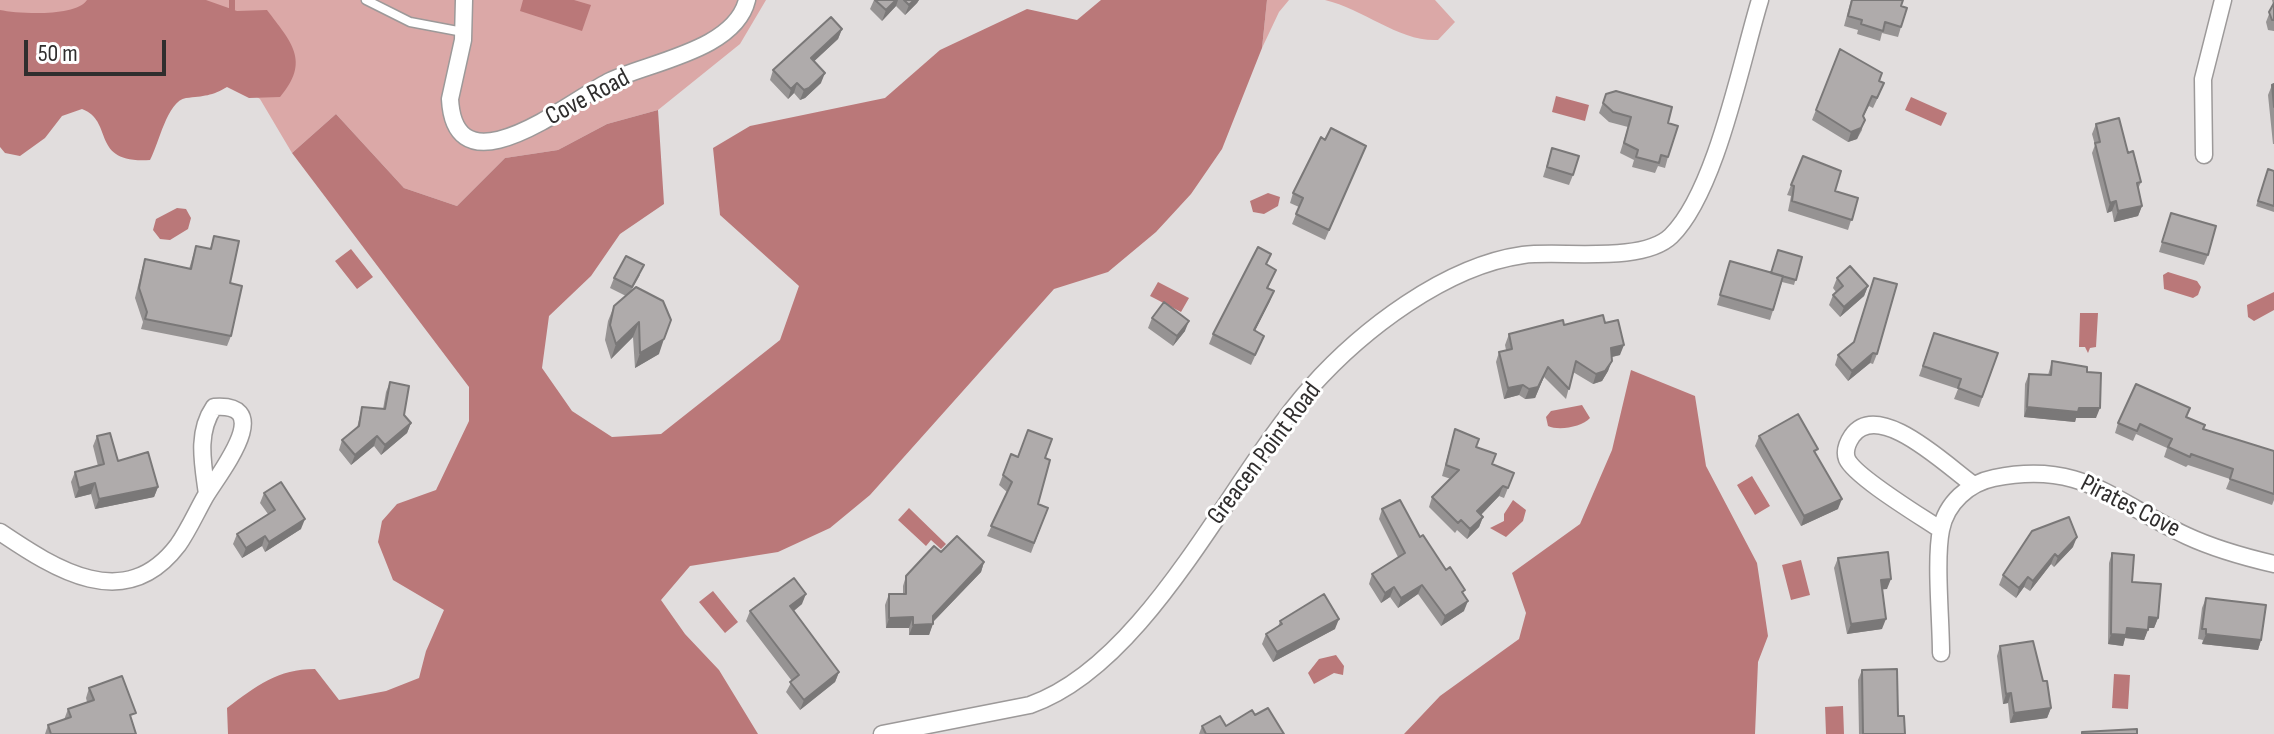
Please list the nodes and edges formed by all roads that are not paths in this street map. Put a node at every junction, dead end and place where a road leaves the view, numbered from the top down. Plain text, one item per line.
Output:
1 (366, 0) edge
2 (464, 0) edge
3 (747, 0) edge
4 (1760, 0) edge
5 (2223, 0) edge
6 (463, 32) junction
7 (2204, 155) dead end
8 (1971, 483) junction
9 (207, 494) junction
10 (1941, 530) junction
11 (0, 532) edge
12 (2274, 564) edge
13 (1941, 653) dead end
14 (882, 734) edge

1 - 6 lane
2 - 6 street
3 - 6 street, Cove Road
4 - 14 street, Greacen Point Road
5 - 7 street
8 - 10 street
8 - 10 street
8 - 12 street, Pirates Cove
9 - 9 street
9 - 11 street
10 - 13 street

